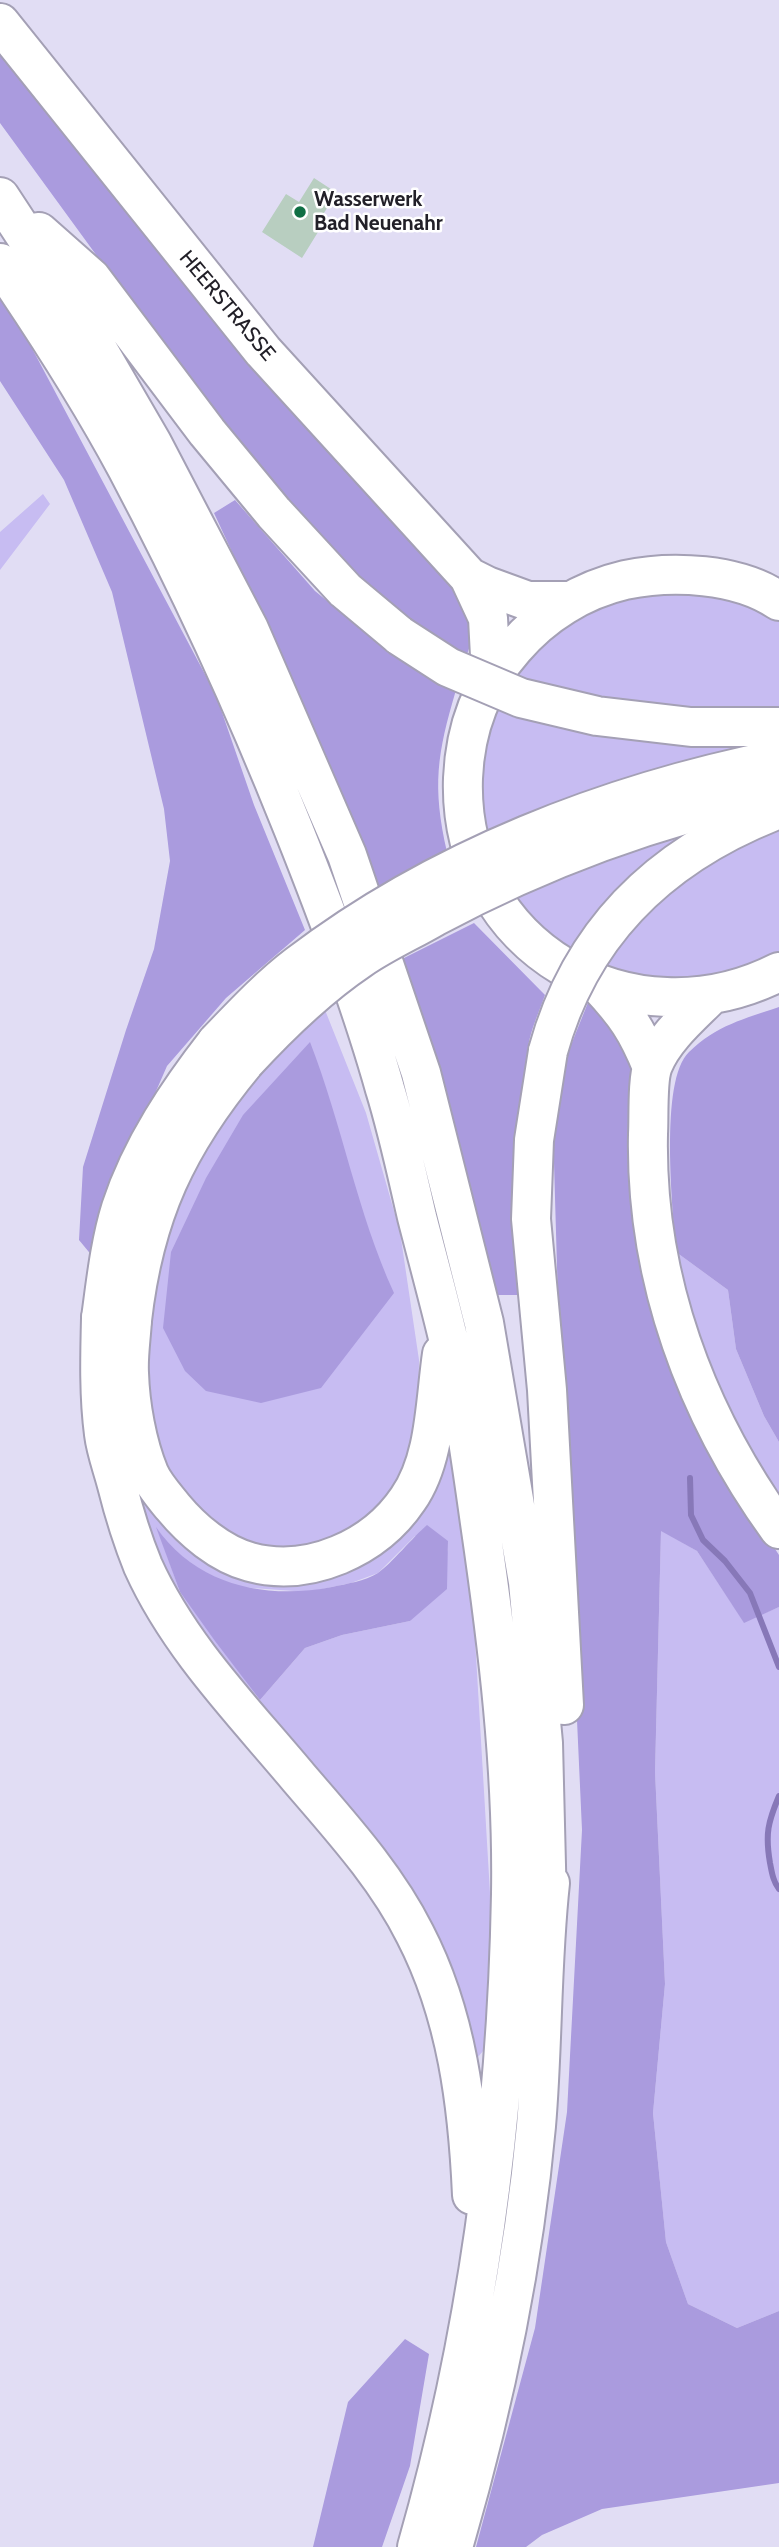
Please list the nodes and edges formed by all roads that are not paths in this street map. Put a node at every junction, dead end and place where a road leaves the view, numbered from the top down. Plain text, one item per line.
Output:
1 (0, 23) edge
2 (0, 197) edge
3 (0, 263) edge
4 (469, 577) junction
5 (777, 599) edge
6 (568, 601) junction
7 (477, 707) junction
8 (779, 727) edge
9 (779, 759) edge
10 (779, 791) edge
11 (779, 809) edge
12 (779, 972) edge
13 (599, 985) junction
14 (710, 996) junction
15 (231, 1052) junction
16 (652, 1067) junction
17 (116, 1319) junction
18 (445, 1328) junction
19 (779, 1530) edge
20 (547, 1906) junction
21 (477, 2288) junction
22 (417, 2547) edge
23 (453, 2547) edge

1 - 4 main road, HEERSTRASSE
2 - 8 main road, bridge
2 - 20 main road
3 - 18 main road
4 - 6 main road, HEERSTRASSE
4 - 7 main road, HEERSTRASSE
5 - 6 main road
6 - 7 main road
7 - 13 main road
9 - 15 main road, bridge
10 - 15 main road, bridge
11 - 20 main road, bridge
12 - 14 main road
13 - 14 main road
13 - 16 main road
14 - 16 main road
15 - 17 main road
16 - 19 main road
17 - 18 main road
17 - 21 main road
18 - 21 main road
20 - 23 main road
21 - 22 main road

